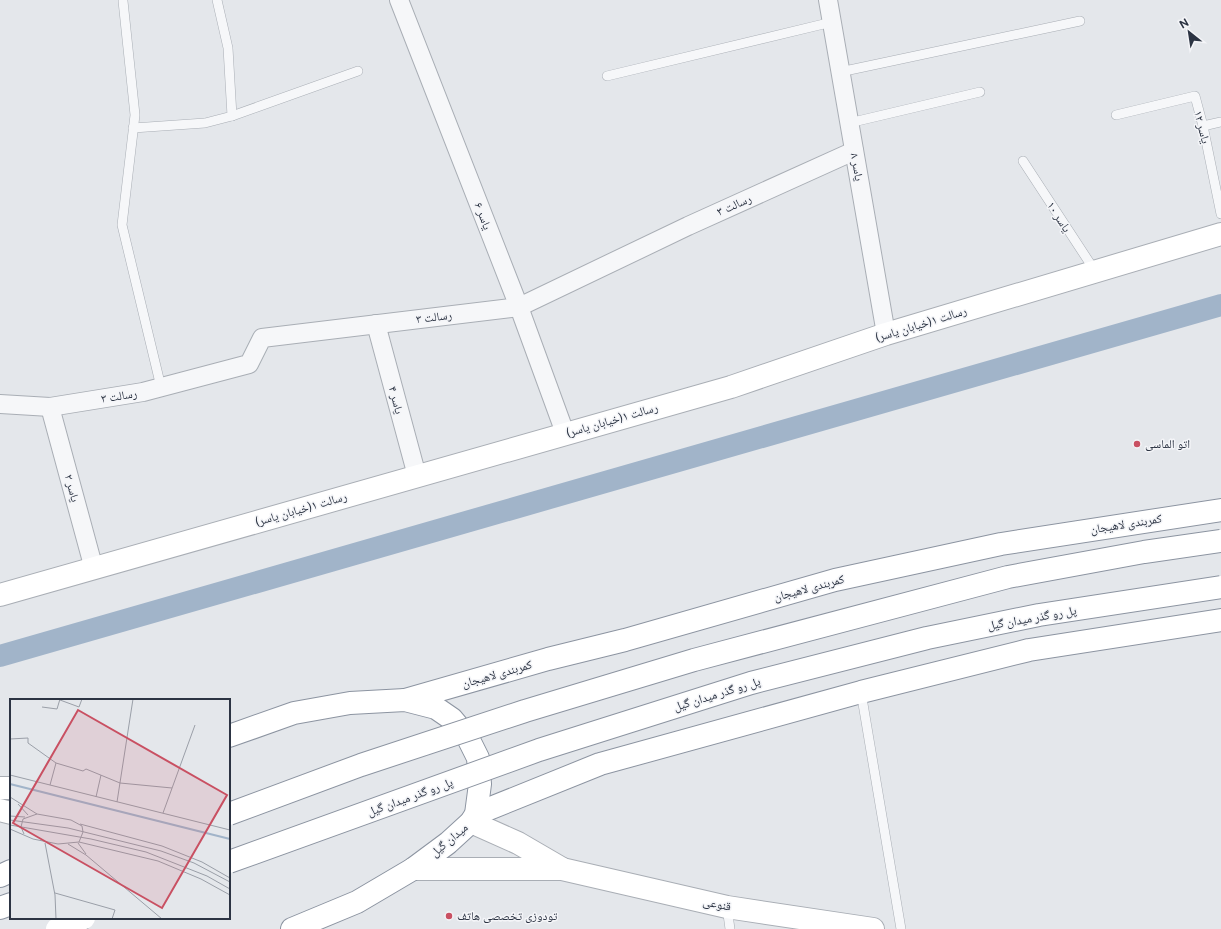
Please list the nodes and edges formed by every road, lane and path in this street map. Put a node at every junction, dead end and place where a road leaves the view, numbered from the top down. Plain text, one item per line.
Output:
1 (217, 0) edge
2 (399, 0) edge
3 (828, 0) edge
4 (123, 2) dead end
5 (1080, 21) dead end
6 (832, 22) junction
7 (358, 71) dead end
8 (840, 72) junction
9 (607, 76) dead end
10 (980, 92) dead end
11 (1116, 115) dead end
12 (232, 116) junction
13 (1221, 122) edge
14 (849, 123) junction
15 (1203, 126) junction
16 (133, 128) junction
17 (854, 151) junction
18 (1023, 161) dead end
19 (1221, 214) edge
20 (1221, 234) edge
21 (1096, 273) junction
22 (519, 307) junction
23 (376, 324) junction
24 (886, 334) junction
25 (161, 387) junction
26 (0, 404) edge
27 (50, 407) junction
28 (565, 433) junction
29 (417, 476) junction
30 (1221, 510) edge
31 (1221, 541) edge
32 (94, 569) junction
33 (1221, 587) edge
34 (0, 595) edge
35 (1221, 620) edge
36 (861, 692) junction
37 (405, 700) junction
38 (230, 736) edge
39 (0, 810) edge
40 (10, 813) edge
41 (230, 814) edge
42 (474, 818) junction
43 (230, 862) edge
44 (413, 869) junction
45 (562, 869) junction
46 (10, 871) edge
47 (0, 876) edge
48 (10, 904) edge
49 (726, 907) junction
50 (0, 908) edge
51 (61, 919) edge
52 (82, 919) edge
53 (57, 929) edge
54 (66, 929) edge
55 (292, 929) edge
56 (730, 929) edge
57 (873, 929) edge
58 (901, 929) edge

1 - 12 lane
2 - 22 street, یاسر ۶
3 - 6 street, یاسر ۸
4 - 16 lane
5 - 8 lane
6 - 8 street, یاسر ۸
6 - 9 lane
7 - 12 lane
8 - 14 street, یاسر ۸
10 - 14 lane
11 - 15 lane, یاسر ۱۲
12 - 16 lane
13 - 15 lane
14 - 17 street, یاسر ۸
15 - 19 lane, یاسر ۱۲
16 - 25 lane
17 - 22 street, رسالت ۳
17 - 24 street, یاسر ۸
18 - 21 lane, یاسر ۱۰
20 - 21 main road, رسالت ۱(خیابان یاسر)
21 - 24 main road, رسالت ۱(خیابان یاسر)
22 - 23 street, رسالت ۳
22 - 28 street, یاسر ۶
23 - 25 street, رسالت ۳
23 - 29 street, یاسر ۴
24 - 28 main road, رسالت ۱(خیابان یاسر)
25 - 27 street, رسالت ۳
26 - 27 street, رسالت ۳
27 - 32 street, یاسر ۲
28 - 29 main road, رسالت ۱(خیابان یاسر)
29 - 32 main road, رسالت ۱(خیابان یاسر)
30 - 37 main road, کمربندی لاهیجان
31 - 41 main road, bridge
32 - 34 main road, رسالت ۱(خیابان یاسر)
33 - 43 main road, پل رو گذر میدان گیل, bridge
35 - 36 main road
36 - 42 main road
36 - 58 lane
37 - 38 main road, میدان گیل
37 - 42 main road, میدان گیل
39 - 40 main road
42 - 44 main road, میدان گیل
42 - 45 main road, قنوعی
44 - 45 main road, قنوعی
44 - 55 main road, میدان گیل
45 - 49 main road, قنوعی
46 - 47 main road
48 - 50 main road
49 - 56 lane
49 - 57 main road, قنوعی
51 - 54 main road
52 - 53 main road, bridge

